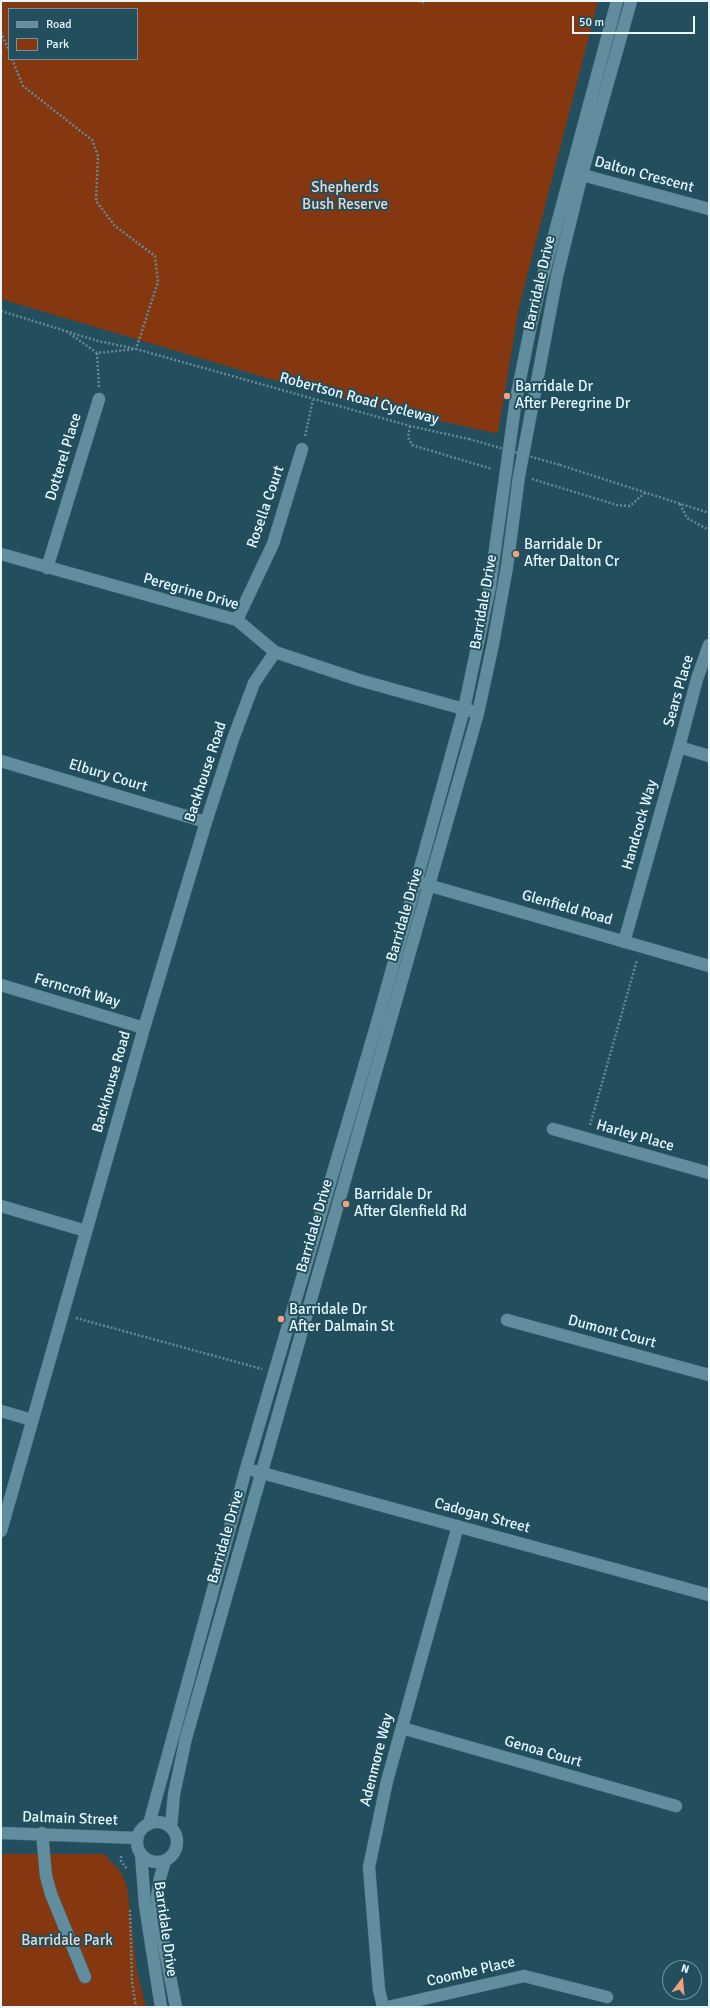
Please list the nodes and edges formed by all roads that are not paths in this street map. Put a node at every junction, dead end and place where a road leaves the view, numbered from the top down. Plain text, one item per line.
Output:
1 (618, 1) edge
2 (631, 1) edge
3 (576, 173) junction
4 (709, 209) edge
5 (99, 399) road end
6 (302, 449) road end
7 (1, 554) edge
8 (47, 568) junction
9 (237, 620) junction
10 (709, 645) edge
11 (276, 652) junction
12 (464, 709) junction
13 (478, 713) junction
14 (679, 747) junction
15 (709, 756) edge
16 (1, 761) edge
17 (206, 822) junction
18 (417, 882) junction
19 (430, 885) junction
20 (624, 942) junction
21 (709, 966) edge
22 (1, 985) edge
23 (144, 1028) junction
24 (553, 1130) dead end
25 (709, 1173) edge
26 (1, 1206) edge
27 (86, 1231) junction
28 (507, 1320) dead end
29 (709, 1375) edge
30 (1, 1411) edge
31 (32, 1420) junction
32 (246, 1469) junction
33 (261, 1473) junction
34 (458, 1526) junction
35 (1, 1531) edge
36 (708, 1591) edge
37 (402, 1728) junction
38 (676, 1806) dead end
39 (149, 1824) junction
40 (171, 1828) junction
41 (1, 1833) edge
42 (42, 1833) junction
43 (137, 1838) junction
44 (141, 1854) junction
45 (165, 1861) junction
46 (85, 1977) dead end
47 (607, 1997) dead end
48 (161, 2007) edge
49 (176, 2007) edge
50 (383, 2007) edge
51 (388, 2007) edge

1 - 3 street, Barridale Drive
2 - 3 street, Barridale Drive
3 - 4 street, Dalton Crescent
3 - 12 street, Barridale Drive
3 - 13 street, Barridale Drive
5 - 8 street, Dotterel Place
6 - 9 street, Rosella Court
7 - 8 street, Peregrine Drive
8 - 9 street, Peregrine Drive
9 - 11 street, Peregrine Drive
10 - 14 street, Sears Place
11 - 12 street, Peregrine Drive
11 - 17 street, Backhouse Road
12 - 13 street, Peregrine Drive
12 - 18 street, Barridale Drive
13 - 19 street, Barridale Drive
14 - 15 street
14 - 20 street, Handcock Way
16 - 17 street, Elbury Court
17 - 23 street, Backhouse Road
18 - 19 street, Glenfield Road
18 - 32 street, Barridale Drive
19 - 20 street, Glenfield Road
19 - 33 street, Barridale Drive
20 - 21 street, Glenfield Road
22 - 23 street, Ferncroft Way
23 - 27 street, Backhouse Road
24 - 25 street, Harley Place
26 - 27 street
27 - 31 street, Backhouse Road
28 - 29 street, Dumont Court
30 - 31 street
31 - 35 street, Backhouse Road
32 - 33 street, Cadogan Street
32 - 39 street, Barridale Drive
33 - 34 street, Cadogan Street
33 - 40 street, Barridale Drive
34 - 36 street, Cadogan Street
34 - 37 street, Adenmore Way
37 - 38 street, Genoa Court
37 - 50 street, Adenmore Way
39 - 40 street
39 - 43 street
40 - 45 street
41 - 42 street, Dalmain Street
42 - 43 street, Dalmain Street
42 - 46 street
43 - 44 street
44 - 45 street
44 - 48 street, Barridale Drive
45 - 49 street, Barridale Drive
47 - 51 street, Coombe Place

